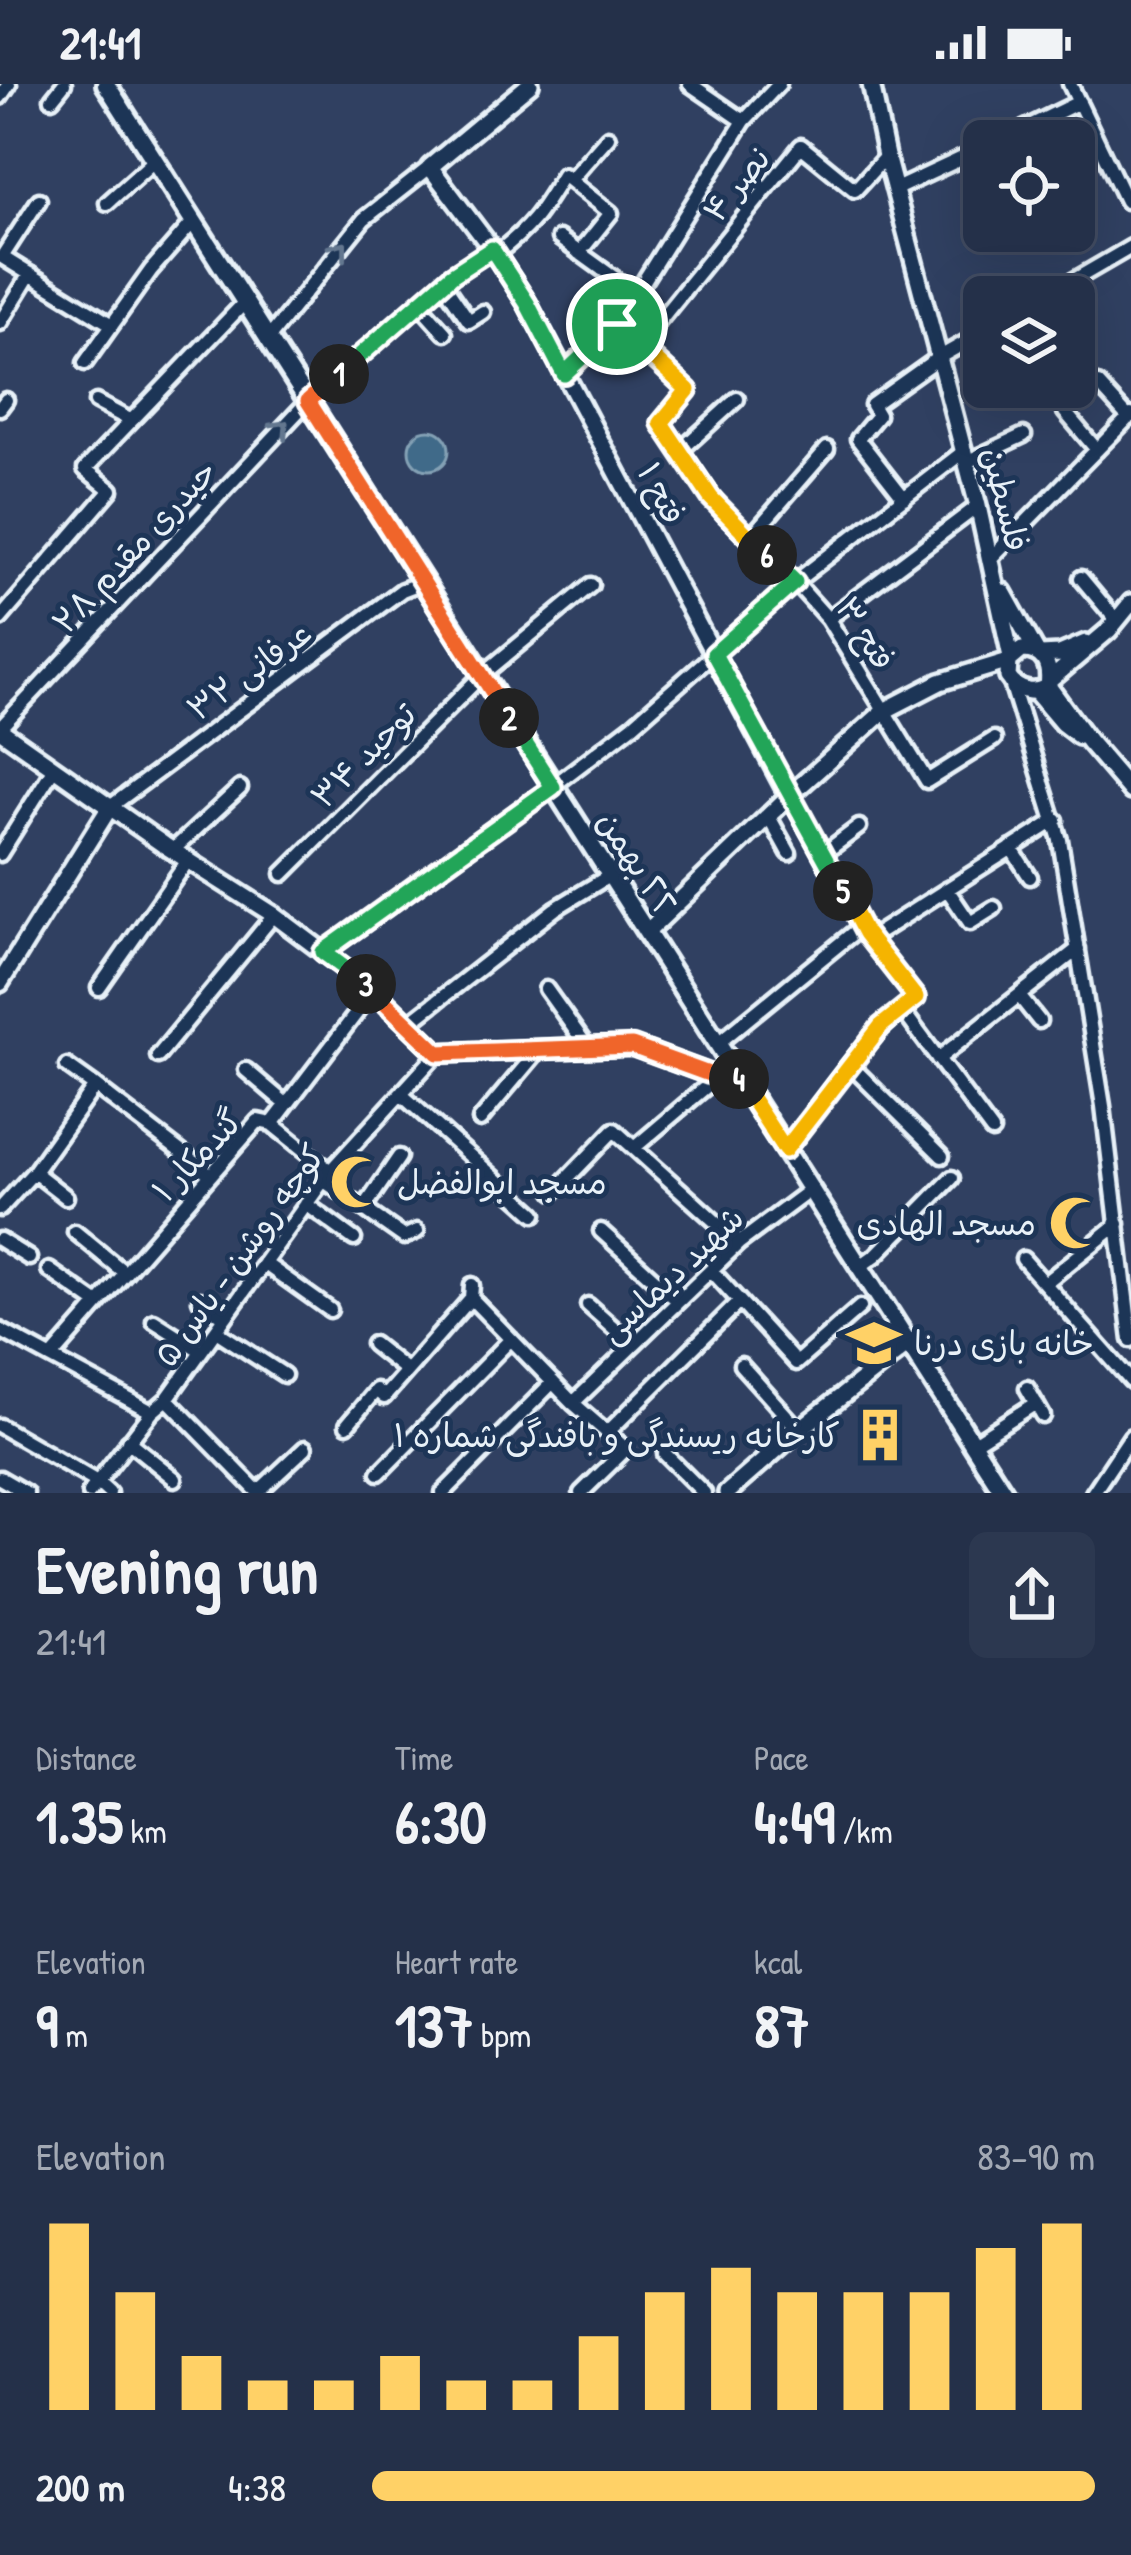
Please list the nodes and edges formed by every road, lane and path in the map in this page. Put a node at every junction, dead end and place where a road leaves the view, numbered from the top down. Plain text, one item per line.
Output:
1 (9, 84) edge
2 (64, 84) edge
3 (106, 84) edge
4 (530, 84) edge
5 (690, 84) edge
6 (779, 84) edge
7 (1070, 84) edge
8 (876, 86) edge
9 (0, 97) edge
10 (52, 99) dead end
11 (1079, 102) junction
12 (1043, 120) edge
13 (740, 127) junction
14 (608, 137) dead end
15 (886, 156) junction
16 (963, 158) edge
17 (155, 160) junction
18 (430, 167) junction
19 (570, 180) junction
20 (896, 189) junction
21 (1131, 199) edge
22 (39, 200) dead end
23 (107, 203) dead end
24 (193, 222) junction
25 (559, 238) dead end
26 (1131, 247) edge
27 (494, 251) junction
28 (579, 253) junction
29 (29, 274) junction
30 (1081, 276) edge
31 (443, 283) junction
32 (635, 293) junction
33 (244, 302) junction
34 (419, 304) junction
35 (483, 312) dead end
36 (0, 323) edge
37 (617, 324) junction
38 (112, 325) junction
39 (445, 333) dead end
40 (267, 340) junction
41 (963, 344) edge
42 (640, 346) junction
43 (938, 358) junction
44 (85, 363) dead end
45 (564, 374) junction
46 (1099, 385) dead end
47 (737, 399) dead end
48 (308, 401) junction
49 (96, 402) dead end
50 (1065, 412) dead end
51 (1130, 416) edge
52 (130, 420) junction
53 (1024, 435) dead end
54 (827, 448) dead end
55 (681, 450) junction
56 (1097, 450) junction
57 (964, 457) junction
58 (904, 497) junction
59 (978, 506) junction
60 (749, 539) junction
61 (990, 559) junction
62 (1081, 578) dead end
63 (995, 579) junction
64 (423, 582) junction
65 (795, 582) junction
66 (591, 585) dead end
67 (1131, 604) edge
68 (0, 619) edge
69 (828, 619) junction
70 (1113, 625) junction
71 (1038, 653) junction
72 (714, 654) junction
73 (1010, 659) junction
74 (482, 675) junction
75 (940, 682) junction
76 (1011, 682) junction
77 (1044, 686) junction
78 (884, 711) junction
79 (0, 729) edge
80 (994, 739) dead end
81 (54, 768) junction
82 (553, 787) junction
83 (240, 788) dead end
84 (1131, 791) edge
85 (789, 796) junction
86 (110, 807) junction
87 (769, 815) junction
88 (0, 819) edge
89 (1055, 820) junction
90 (860, 827) dead end
91 (15, 828) junction
92 (1012, 848) junction
93 (173, 850) junction
94 (789, 853) dead end
95 (0, 854) edge
96 (823, 854) junction
97 (189, 859) junction
98 (283, 874) dead end
99 (609, 876) junction
100 (1030, 877) dead end
101 (947, 889) junction
102 (994, 908) dead end
103 (274, 915) junction
104 (647, 932) junction
105 (865, 933) junction
106 (1078, 950) junction
107 (323, 952) junction
108 (0, 983) edge
109 (99, 988) dead end
110 (546, 989) dead end
111 (374, 990) junction
112 (1020, 997) junction
113 (902, 1010) junction
114 (1039, 1021) dead end
115 (408, 1024) junction
116 (717, 1045) junction
117 (588, 1048) junction
118 (538, 1051) junction
119 (438, 1053) junction
120 (158, 1056) dead end
121 (938, 1059) junction
122 (850, 1065) junction
123 (68, 1066) dead end
124 (245, 1070) dead end
125 (724, 1072) junction
126 (95, 1086) junction
127 (402, 1095) junction
128 (286, 1104) junction
129 (480, 1120) dead end
130 (272, 1124) junction
131 (992, 1131) dead end
132 (634, 1148) junction
133 (785, 1150) junction
134 (942, 1156) dead end
135 (399, 1157) dead end
136 (34, 1172) junction
137 (211, 1175) junction
138 (327, 1176) junction
139 (952, 1178) dead end
140 (810, 1190) junction
141 (554, 1192) dead end
142 (66, 1197) dead end
143 (306, 1204) junction
144 (364, 1208) junction
145 (0, 1209) edge
146 (535, 1214) dead end
147 (1123, 1228) edge
148 (601, 1231) dead end
149 (75, 1232) dead end
150 (410, 1234) dead end
151 (354, 1239) dead end
152 (0, 1240) edge
153 (739, 1243) junction
154 (29, 1258) dead end
155 (1023, 1258) dead end
156 (264, 1263) junction
157 (859, 1267) junction
158 (49, 1270) dead end
159 (710, 1270) junction
160 (125, 1273) junction
161 (1045, 1282) junction
162 (200, 1300) dead end
163 (678, 1301) junction
164 (740, 1301) junction
165 (98, 1304) junction
166 (588, 1305) dead end
167 (860, 1307) dead end
168 (1129, 1308) edge
169 (330, 1310) dead end
170 (225, 1318) junction
171 (154, 1321) dead end
172 (0, 1330) edge
173 (216, 1331) junction
174 (511, 1340) junction
175 (1131, 1340) edge
176 (373, 1344) dead end
177 (908, 1344) junction
178 (633, 1345) junction
179 (201, 1352) junction
180 (52, 1357) junction
181 (741, 1365) dead end
182 (407, 1371) junction
183 (284, 1376) dead end
184 (1131, 1381) edge
185 (553, 1382) junction
186 (1027, 1388) dead end
187 (167, 1399) junction
188 (573, 1403) junction
189 (152, 1412) junction
190 (347, 1425) dead end
191 (5, 1429) edge
192 (799, 1430) junction
193 (607, 1433) junction
194 (1131, 1436) edge
195 (128, 1441) junction
196 (972, 1444) junction
197 (305, 1448) dead end
198 (665, 1454) dead end
199 (379, 1473) dead end
200 (175, 1479) dead end
201 (4, 1485) edge
202 (93, 1487) edge
203 (258, 1492) edge
204 (26, 1493) edge
205 (110, 1493) edge
206 (443, 1493) edge
207 (581, 1493) edge
208 (704, 1493) edge
209 (727, 1493) edge
210 (1004, 1493) edge
211 (1093, 1493) edge

1 - 9 street
2 - 10 street
3 - 17 main road, ٢٢ بهمن
4 - 18 street
5 - 13 street
6 - 13 street
7 - 11 street
8 - 15 street, فلسطین
11 - 12 street
11 - 21 street
13 - 32 street
14 - 19 street, حیدری مقدم ۲۸
15 - 20 street, فلسطین
15 - 42 street, نصر ۴
16 - 20 street
17 - 23 street
17 - 24 main road, ٢٢ بهمن
18 - 27 street, فتح ۱
40 -> 18 street
19 - 27 street, حیدری مقدم ۲۸
19 - 28 street
20 - 43 street, فلسطین
22 - 29 street
24 - 33 main road, ٢٢ بهمن
24 - 38 street
25 - 28 street
26 - 30 street
27 - 31 street, حیدری مقدم ۲۸
27 - 45 street, فتح ۱
28 - 32 street
29 - 36 street
29 - 38 street
31 - 34 street, حیدری مقدم ۲۸
31 - 35 street
32 - 37 street
33 - 40 main road, ٢٢ بهمن
33 - 52 street
34 - 39 street
34 - 48 street, حیدری مقدم ۲۸
37 - 42 street
37 - 45 street
38 - 44 street
40 - 48 main road, ٢٢ بهمن
41 - 43 street
42 - 55 street, فتح ۳
43 - 57 street, فلسطین
43 - 58 street
45 - 72 street, فتح ۱
46 - 51 street
47 - 55 street
48 - 64 main road, ٢٢ بهمن
79 -> 48 street, حیدری مقدم ۲۸
49 - 52 street
50 - 56 street
51 - 56 street
52 - 68 street
53 - 57 street
54 - 60 street
55 - 60 street, فتح ۳
56 - 61 street
57 - 58 street
57 - 59 street, فلسطین
58 - 65 street
59 - 61 street, فلسطین
59 - 69 street
60 - 65 street, فتح ۳
61 - 63 street, فلسطین
62 - 70 street
63 - 71 street
63 - 73 street
64 - 74 main road, ٢٢ بهمن
64 - 86 street, عرفانی ۳۲
65 - 69 street, فتح ۳
65 - 72 street
66 - 74 street, توحید ۳۴
67 - 70 street
69 - 78 street, فتح ۳
70 - 71 street
70 - 77 street
71 - 73 street
71 - 77 street
72 - 82 street
72 - 85 street, فتح ۱
73 - 75 street
73 - 76 street
74 - 82 main road, ٢٢ بهمن
74 - 98 street, توحید ۳۴
75 - 76 street
75 - 78 street
76 - 77 street
76 - 89 street
77 - 84 street
78 - 80 street, فتح ۳
78 - 85 street
79 - 81 street
81 - 86 street
81 - 91 street
82 - 99 main road, ٢٢ بهمن
82 - 107 street
83 - 93 street
85 - 87 street
85 - 96 street
86 - 93 street
86 - 108 street
87 - 94 street
87 - 104 street
88 - 91 street
89 - 92 street
89 - 106 street
90 - 96 street
91 - 95 street
92 - 100 street
92 - 101 street
93 - 97 street
96 - 105 street
97 - 103 street
97 - 109 street
99 - 104 main road, ٢٢ بهمن
99 - 115 street
101 - 102 street
101 - 105 street
103 - 107 street
103 - 120 street
104 - 116 main road, ٢٢ بهمن
105 - 113 street
105 - 116 street
106 - 112 street
106 - 147 street
107 - 111 street
110 - 117 street
111 - 115 street
111 - 128 street, گندمکار ۱
112 - 114 street
112 - 121 street
113 - 121 street
113 - 122 street
115 - 119 street
116 - 125 main road, ٢٢ بهمن
117 - 118 street
117 - 125 street
118 - 119 street
118 - 129 street
119 - 127 street, کوچه روشن - یاس ۵
121 - 131 street
122 - 133 street
122 - 134 street
123 - 126 street
124 - 128 street
125 - 132 street
125 - 133 main road, ٢٢ بهمن
126 - 136 street
126 - 137 street
127 - 138 street, کوچه روشن - یاس ۵
127 - 146 street
128 - 130 street, گندمکار ۱
130 - 137 street, گندمکار ۱
130 - 138 street
132 - 141 street
132 - 153 street
133 - 140 main road, ٢٢ بهمن
135 - 144 street
136 - 142 street
136 - 145 street
137 - 160 street, گندمکار ۱
138 - 143 street, کوچه روشن - یاس ۵
138 - 144 street
139 - 157 street
140 - 153 street, شهید دیماسی
140 - 157 main road, ٢٢ بهمن
143 - 151 street
143 - 156 street, کوچه روشن - یاس ۵
144 - 150 street
147 - 161 street
147 - 168 street
148 - 163 street
149 - 160 street
152 - 154 street
153 - 159 street, شهید دیماسی
155 - 161 street
156 - 169 street
156 - 170 street, کوچه روشن - یاس ۵
157 - 177 main road, ٢٢ بهمن
158 - 165 street
159 - 163 street, شهید دیماسی
159 - 164 street
160 - 165 street, گندمکار ۱
161 - 184 street
162 - 170 street
163 - 178 street, شهید دیماسی
164 - 167 street
164 - 193 street
165 - 180 street, گندمکار ۱
166 - 178 street
168 - 175 street
170 - 173 street, کوچه روشن - یاس ۵
171 - 179 street
172 - 180 street
173 - 179 street, کوچه روشن - یاس ۵
173 - 183 street
174 - 182 street
174 - 185 street
174 - 199 street
176 - 182 street
177 - 192 street
177 - 196 main road, ٢٢ بهمن
178 - 188 street, شهید دیماسی
179 - 187 street, کوچه روشن - یاس ۵
180 - 189 street
181 - 192 street
182 - 190 street
185 - 188 street
185 - 206 street
186 - 196 street
187 - 189 street, کوچه روشن - یاس ۵
187 - 203 street
188 - 193 street
189 - 195 street, کوچه روشن - یاس ۵
191 - 202 street
192 - 209 street
193 - 207 street
194 - 211 street
195 - 200 street
195 - 202 street, کوچه روشن - یاس ۵
196 - 210 main road, ٢٢ بهمن
197 - 203 street
198 - 208 street
201 - 204 street
202 - 205 street

